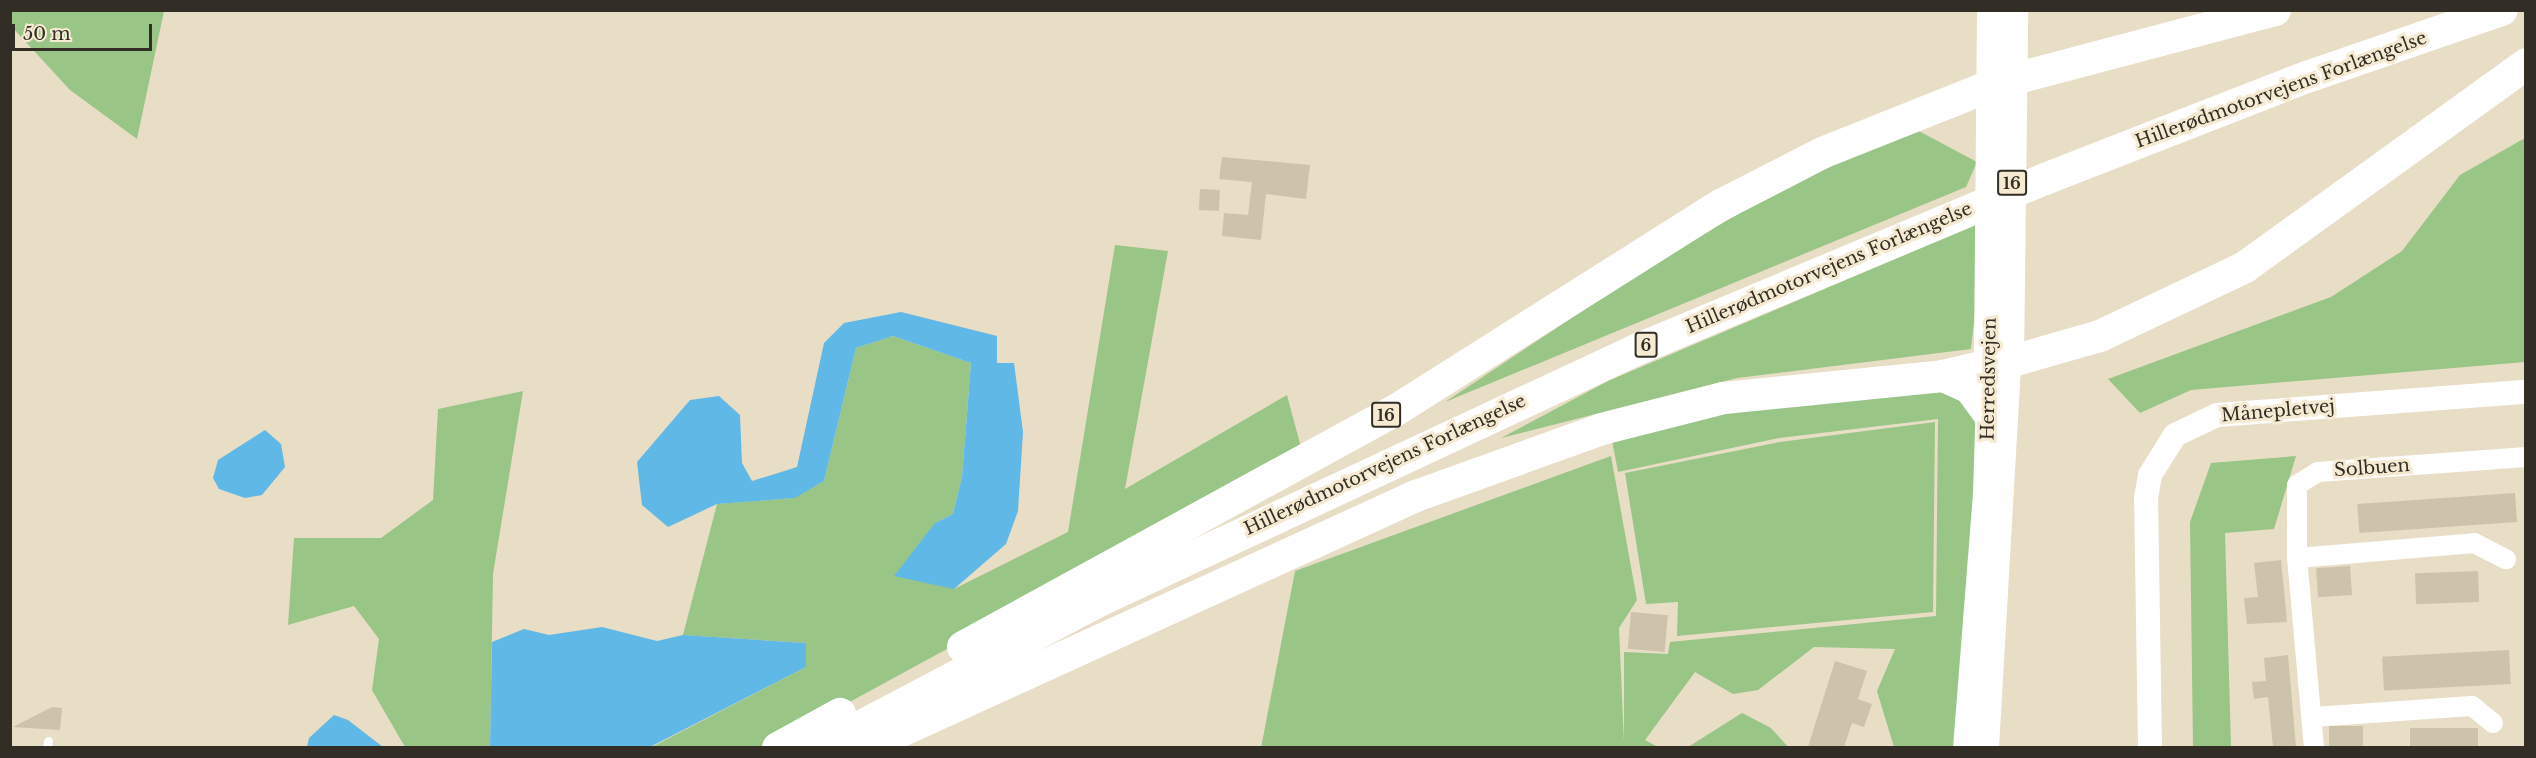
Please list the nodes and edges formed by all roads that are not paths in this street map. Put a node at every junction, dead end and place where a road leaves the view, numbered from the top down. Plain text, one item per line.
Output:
1 (1992, 10) edge
2 (2013, 10) edge
3 (2275, 10) edge
4 (2502, 10) edge
5 (2526, 64) edge
6 (2003, 82) junction
7 (1999, 364) junction
8 (1943, 376) junction
9 (2526, 392) edge
10 (1989, 414) junction
11 (2526, 457) edge
12 (2297, 558) junction
13 (2506, 559) dead end
14 (2314, 717) junction
15 (2493, 723) dead end
16 (778, 747) edge
17 (820, 747) edge
18 (864, 747) edge
19 (1965, 747) edge
20 (1987, 747) edge
21 (2150, 747) edge
22 (2314, 747) edge

1 - 6 main road, Herredsvejen
2 - 6 main road, Herredsvejen
3 - 6 highway
4 - 17 highway, Hillerødmotorvejens Forlængelse / 6
5 - 7 highway
6 - 7 main road, Herredsvejen / 16
6 - 16 highway, 16
7 - 8 highway
7 - 10 street, Herredsvejen
7 - 20 street, Herredsvejen
8 - 10 highway
8 - 18 highway
9 - 21 street, Månepletvej
10 - 19 street, Herredsvejen
11 - 12 street, Solbuen
12 - 13 street
12 - 14 street, Solbuen
14 - 15 street
14 - 22 street, Solbuen

